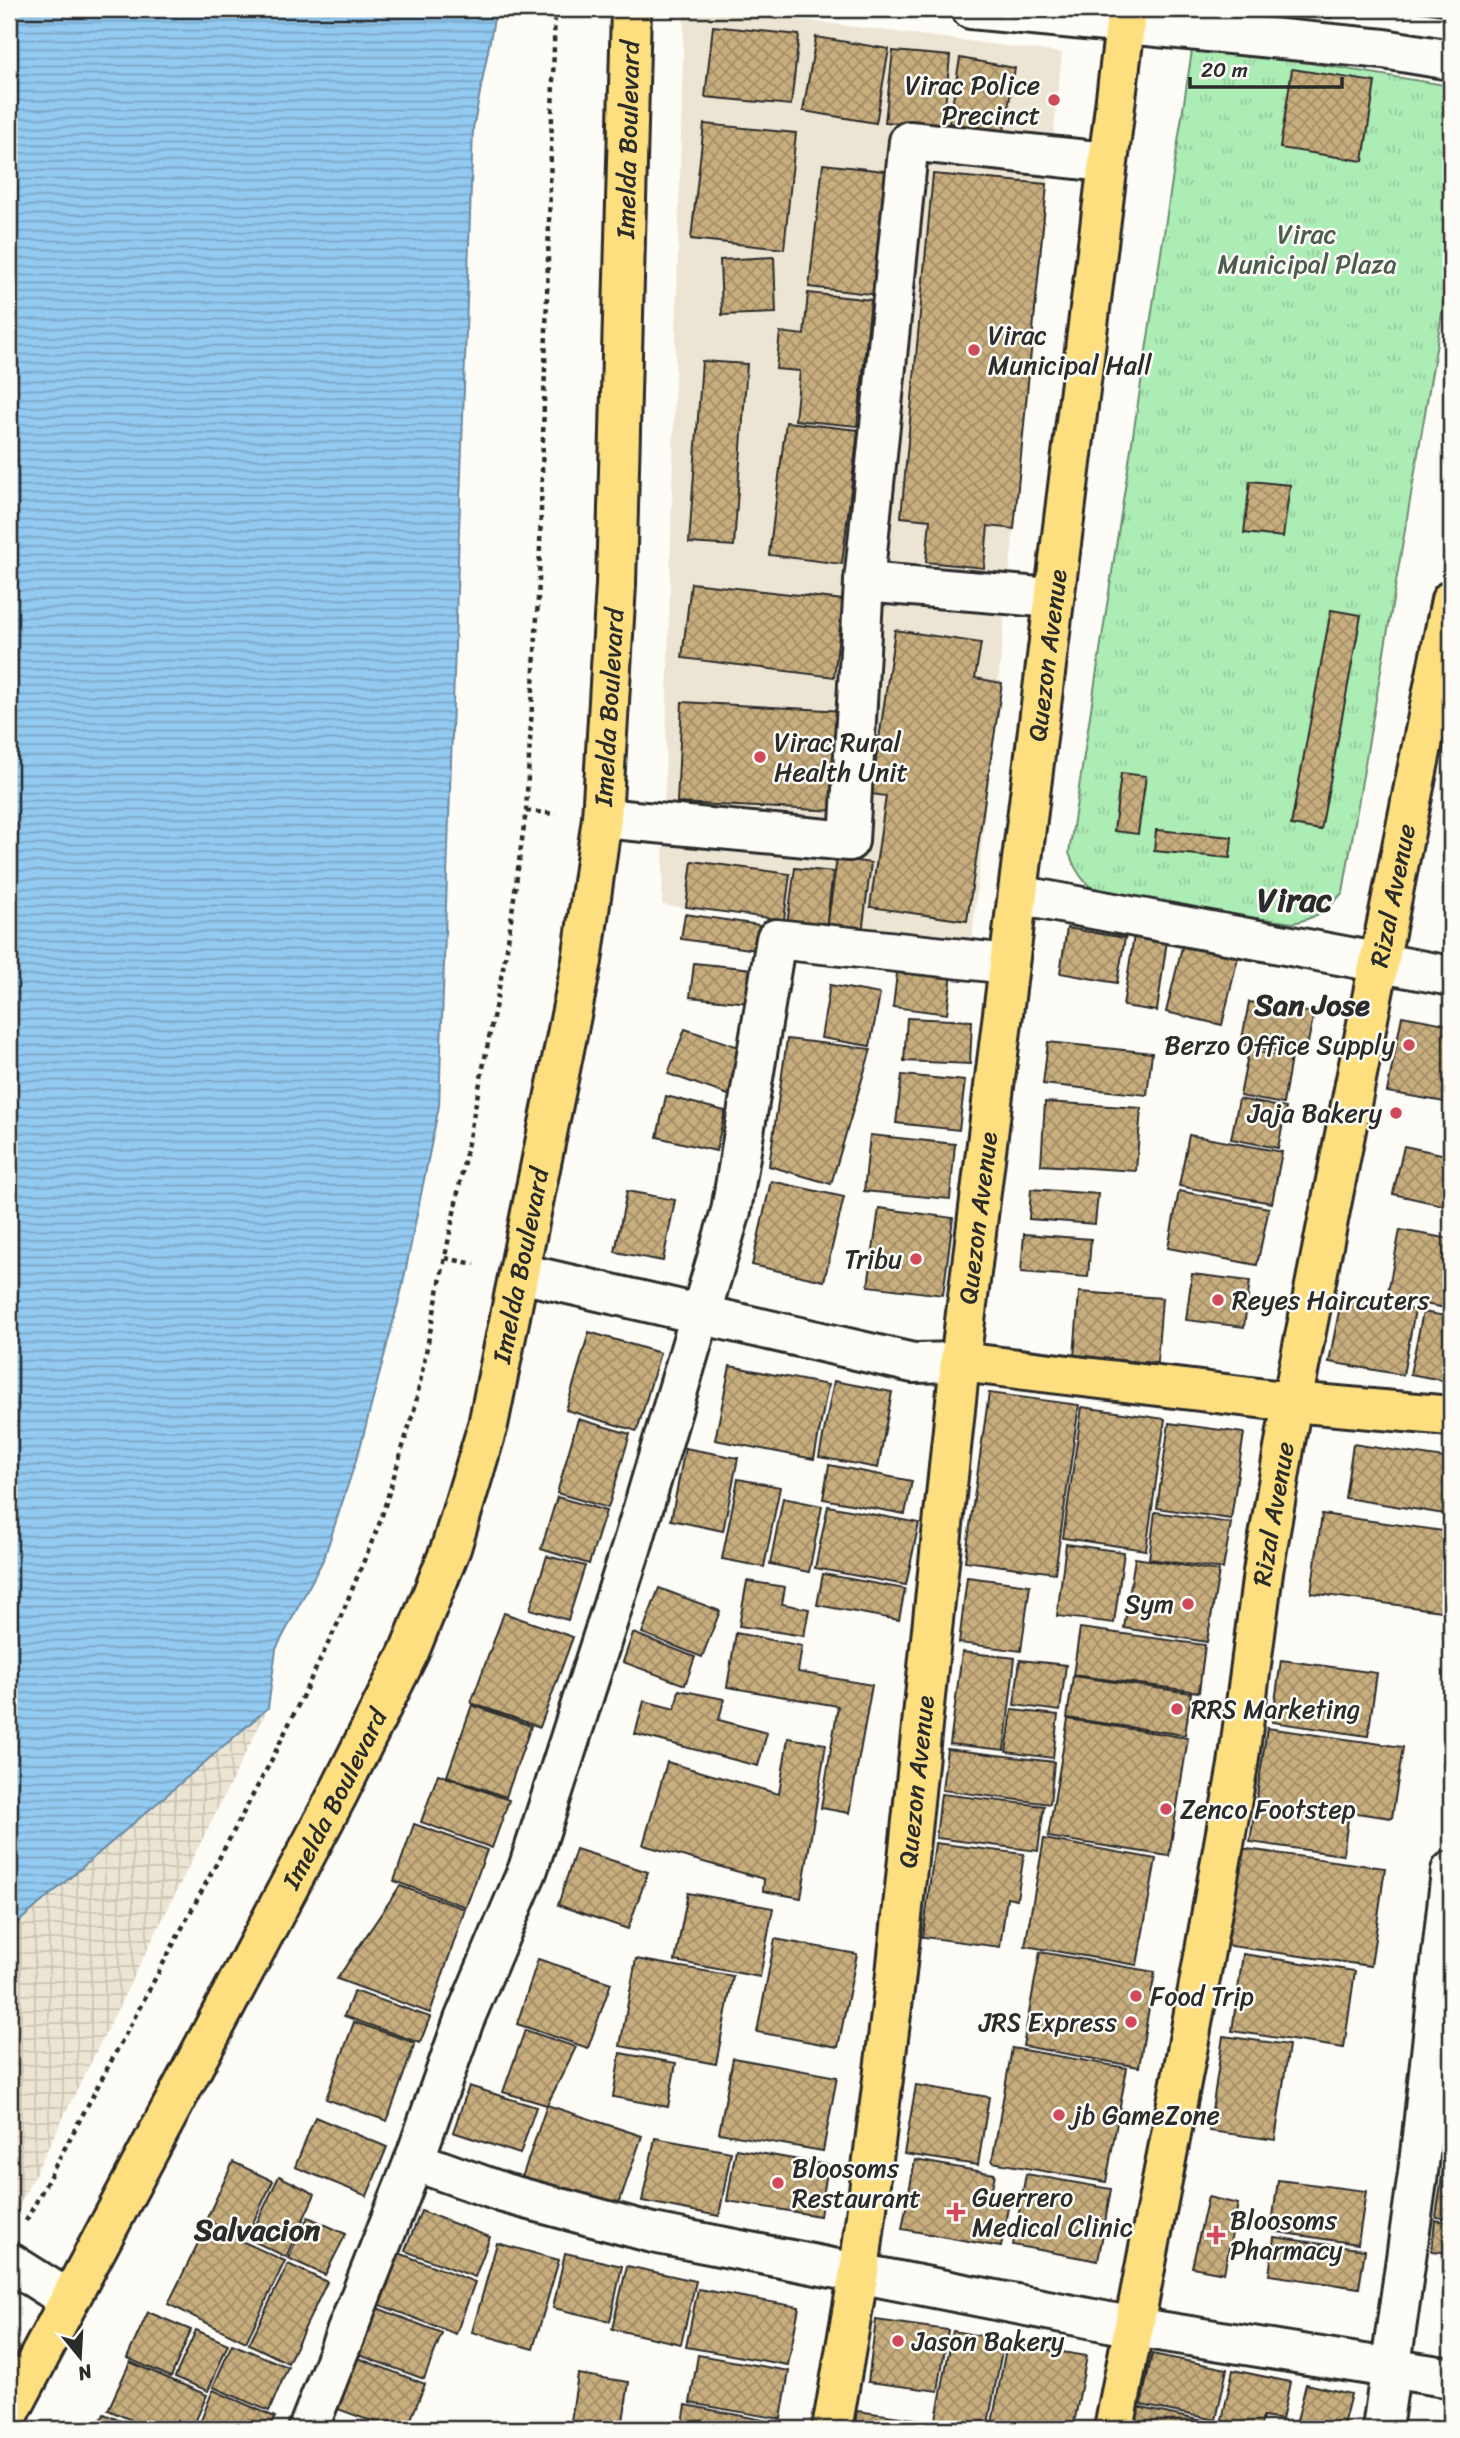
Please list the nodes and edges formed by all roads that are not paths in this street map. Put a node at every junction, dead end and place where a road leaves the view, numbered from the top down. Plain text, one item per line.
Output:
1 (631, 9) edge
2 (971, 9) edge
3 (1126, 17) edge
4 (1451, 60) edge
5 (1106, 162) junction
6 (864, 582) junction
7 (1052, 597) junction
8 (1451, 600) edge
9 (602, 818) junction
10 (1018, 895) junction
11 (1381, 963) junction
12 (1009, 964) junction
13 (1451, 976) edge
14 (520, 1273) junction
15 (698, 1315) junction
16 (960, 1362) junction
17 (1292, 1402) junction
18 (1451, 1416) edge
19 (1451, 1871) edge
20 (414, 2161) junction
21 (15, 2245) edge
22 (859, 2272) junction
23 (69, 2300) junction
24 (1134, 2327) junction
25 (1390, 2367) junction
26 (1451, 2378) edge
27 (9, 2414) edge
28 (308, 2429) edge
29 (832, 2429) edge
30 (1114, 2429) edge
31 (1382, 2429) edge

1 - 9 main road, Imelda Boulevard
2 - 3 street
3 - 4 street
3 - 5 main road, Quezon Avenue
5 - 6 street
5 - 7 main road, Quezon Avenue
6 - 7 street
6 - 9 street
7 - 10 main road, Quezon Avenue
8 - 11 main road, Rizal Avenue
9 - 14 main road, Imelda Boulevard
10 - 11 street
10 - 12 main road, Quezon Avenue
11 - 13 street
11 - 17 main road, Rizal Avenue
12 - 15 street
12 - 16 main road, Quezon Avenue
14 - 15 street
14 - 23 main road, Imelda Boulevard
15 - 16 street
15 - 20 street
16 - 17 main road
16 - 22 main road, Quezon Avenue
17 - 18 main road
17 - 24 main road, Rizal Avenue
19 - 25 street
20 - 22 street
20 - 28 street
21 - 23 street
22 - 24 street
22 - 29 main road, Quezon Avenue
23 - 27 main road, Imelda Boulevard
24 - 25 street
24 - 30 main road, Rizal Avenue
25 - 26 street
25 - 31 street

